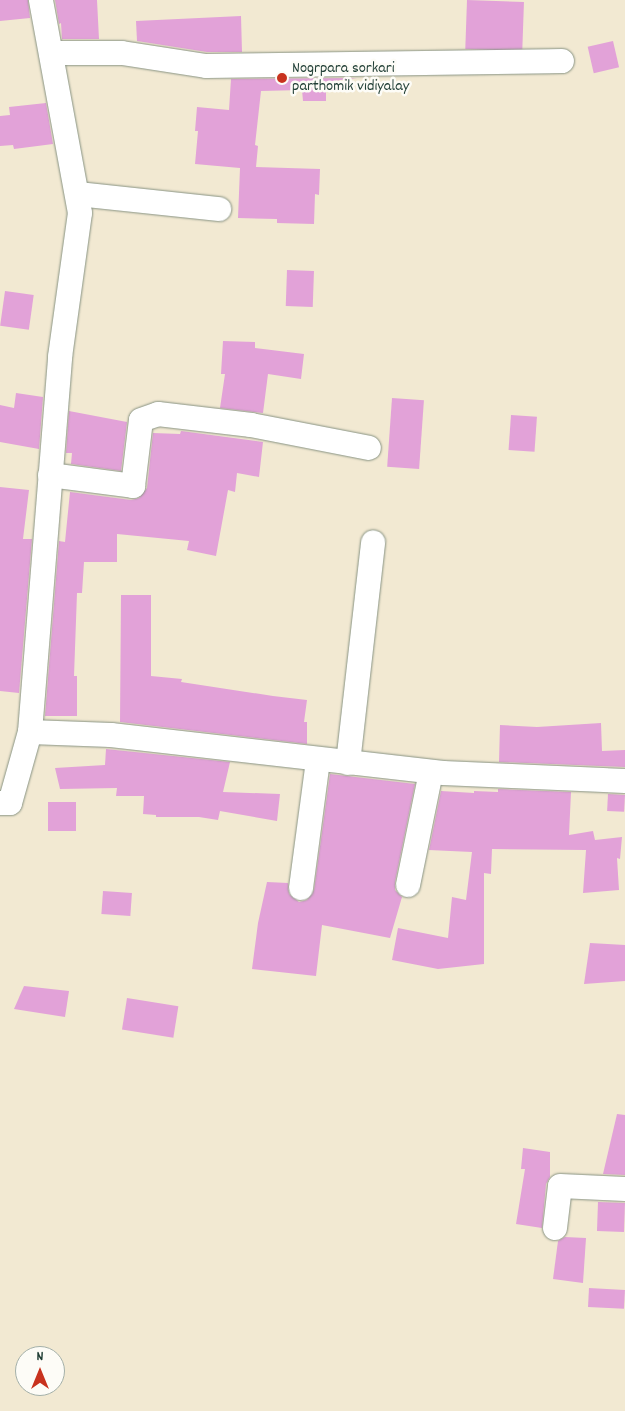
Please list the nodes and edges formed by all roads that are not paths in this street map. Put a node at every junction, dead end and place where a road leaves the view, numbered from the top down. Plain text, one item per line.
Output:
1 (40, 0) edge
2 (51, 53) junction
3 (562, 62) dead end
4 (78, 194) junction
5 (219, 208) dead end
6 (369, 448) dead end
7 (50, 475) junction
8 (373, 542) dead end
9 (30, 732) junction
10 (318, 760) junction
11 (348, 763) junction
12 (431, 772) junction
13 (625, 781) edge
14 (0, 803) edge
15 (408, 885) dead end
16 (301, 888) dead end
17 (625, 1190) edge
18 (555, 1228) dead end

1 - 2 street
2 - 3 street
2 - 4 street
4 - 5 street
4 - 7 street
6 - 7 street
7 - 9 street
8 - 11 street
9 - 10 street
9 - 14 street
10 - 11 street
10 - 16 street
11 - 12 street
12 - 13 street
12 - 15 street
17 - 18 street

